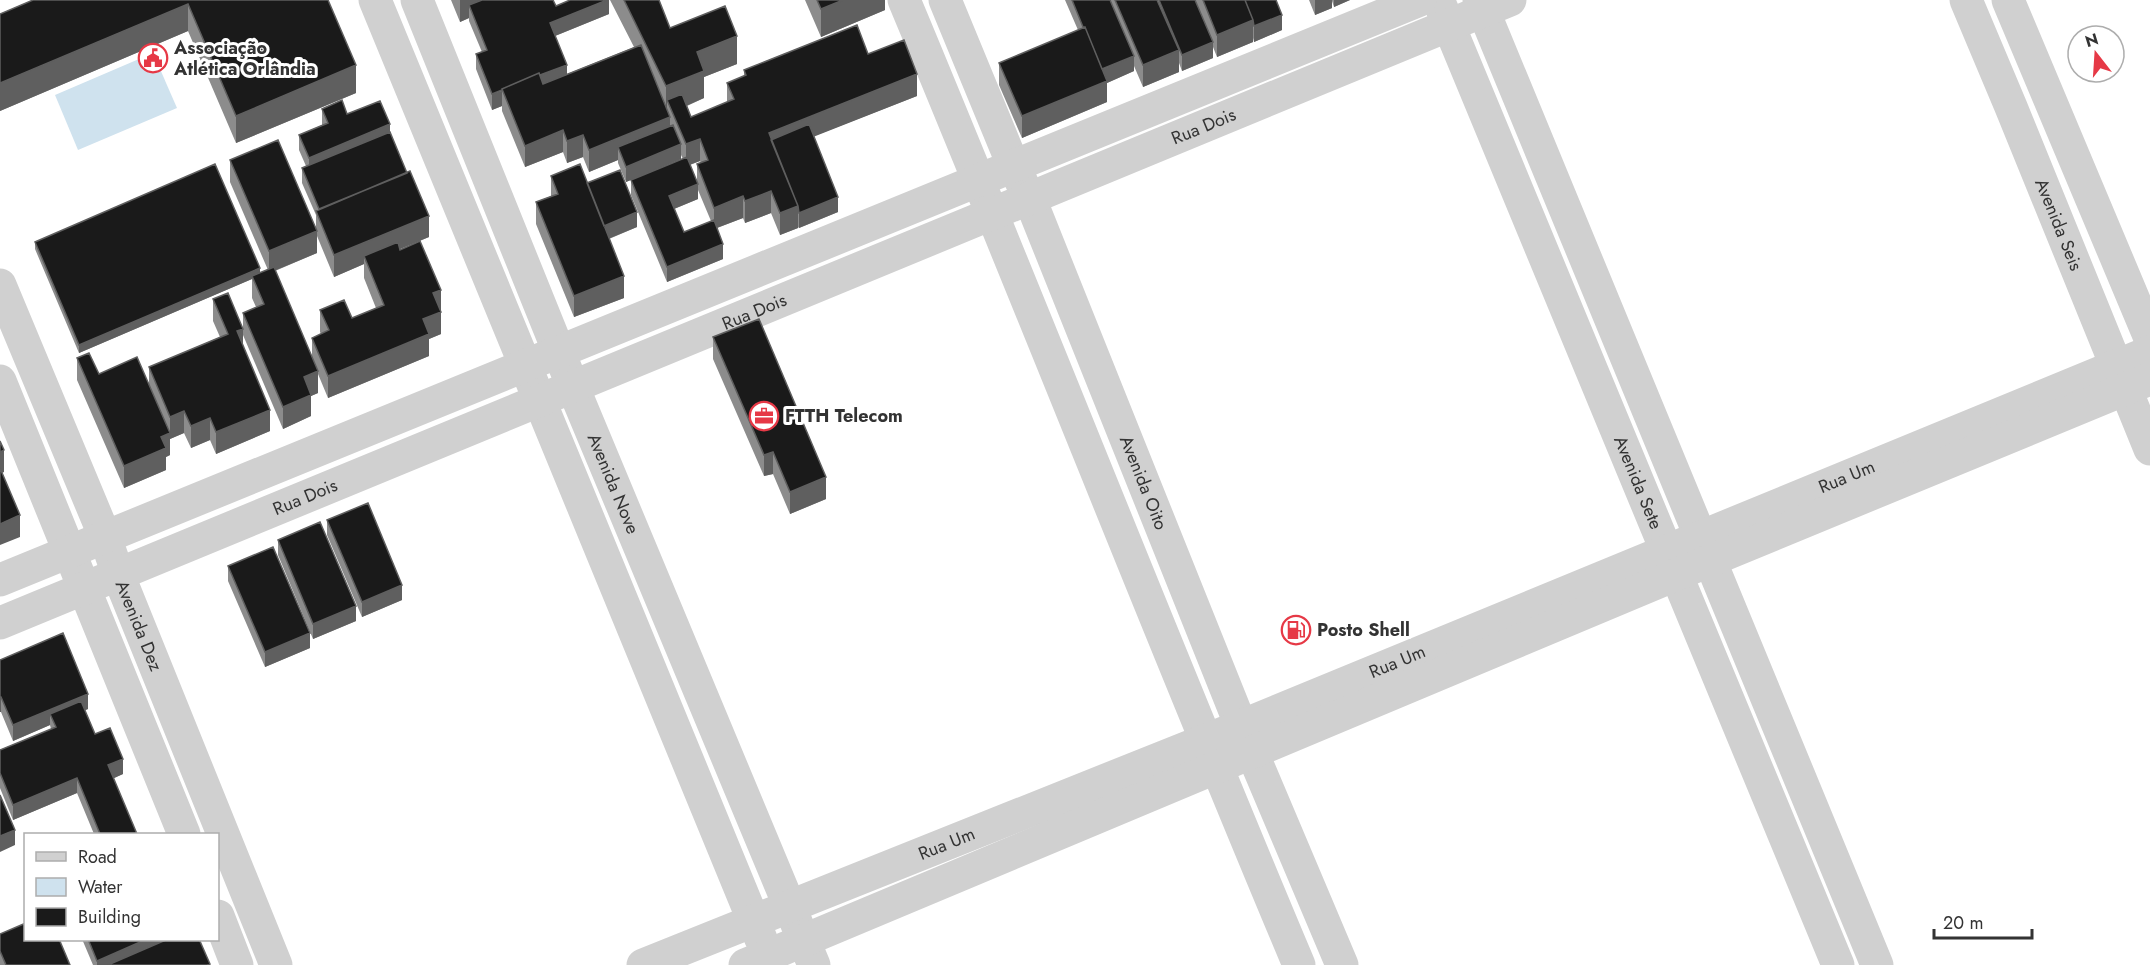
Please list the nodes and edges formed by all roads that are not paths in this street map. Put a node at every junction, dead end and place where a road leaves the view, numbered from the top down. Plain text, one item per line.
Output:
1 (375, 0) edge
2 (417, 0) edge
3 (904, 0) edge
4 (945, 0) edge
5 (1420, 0) edge
6 (1966, 0) edge
7 (2007, 0) edge
8 (1491, 4) edge
9 (1444, 13) edge
10 (1013, 165) junction
11 (979, 179) junction
12 (1030, 199) junction
13 (993, 214) junction
14 (0, 285) edge
15 (2150, 338) edge
16 (558, 351) junction
17 (2150, 352) edge
18 (524, 365) junction
19 (2131, 378) edge
20 (0, 381) edge
21 (573, 387) junction
22 (539, 401) junction
23 (2150, 449) edge
24 (105, 537) junction
25 (1706, 549) junction
26 (70, 551) junction
27 (1671, 562) junction
28 (118, 574) junction
29 (0, 580) edge
30 (85, 589) junction
31 (0, 623) edge
32 (1247, 739) junction
33 (1211, 754) junction
34 (184, 833) edge
35 (789, 905) junction
36 (219, 919) edge
37 (752, 920) junction
38 (809, 953) edge
39 (761, 962) edge
40 (237, 965) edge
41 (276, 965) edge
42 (643, 965) edge
43 (1299, 965) edge
44 (1342, 965) edge
45 (1838, 965) edge
46 (1877, 965) edge

1 - 18 street, Avenida Nove
2 - 16 street, Avenida Nove
3 - 11 street
4 - 10 street, Avenida Oito
5 - 10 street, Rua Dois
6 - 19 street, Avenida Seis
7 - 15 street
8 - 9 street, Rua Dois
8 - 25 street, Avenida Sete
9 - 12 street, Rua Dois
9 - 27 street, Avenida Sete
10 - 11 street, Rua Dois
10 - 12 street, Avenida Oito
11 - 13 street
11 - 16 street, Rua Dois
12 - 13 street, Rua Dois
12 - 32 street, Avenida Oito
13 - 21 street, Rua Dois
13 - 33 street
14 - 24 street, Avenida Dez
16 - 18 street, Rua Dois
16 - 21 street, Avenida Nove
17 - 19 street, Rua Um
18 - 22 street, Avenida Nove
18 - 24 street, Rua Dois
19 - 23 street, Avenida Seis
19 - 25 street, Rua Um
20 - 26 street, Avenida Dez
21 - 22 street, Rua Dois
21 - 35 street, Avenida Nove
22 - 28 street, Rua Dois
22 - 37 street, Avenida Nove
24 - 26 street, Rua Dois
24 - 28 street, Avenida Dez
25 - 27 street, Rua Um
25 - 46 street, Avenida Sete
26 - 29 street, Rua Dois
26 - 30 street, Avenida Dez
27 - 32 street, Rua Um
27 - 45 street, Avenida Sete
28 - 30 street, Rua Dois
28 - 41 street, Avenida Dez
30 - 31 street, Rua Dois
30 - 34 street, Avenida Dez
32 - 33 street, Rua Um
32 - 44 street, Avenida Oito
33 - 35 street, Rua Um
33 - 38 street, Rua Um
33 - 43 street
35 - 37 street, Rua Um
35 - 38 street, Avenida Nove
36 - 40 street
37 - 39 street, Avenida Nove
37 - 42 street, Rua Um
38 - 39 street, Rua Um

